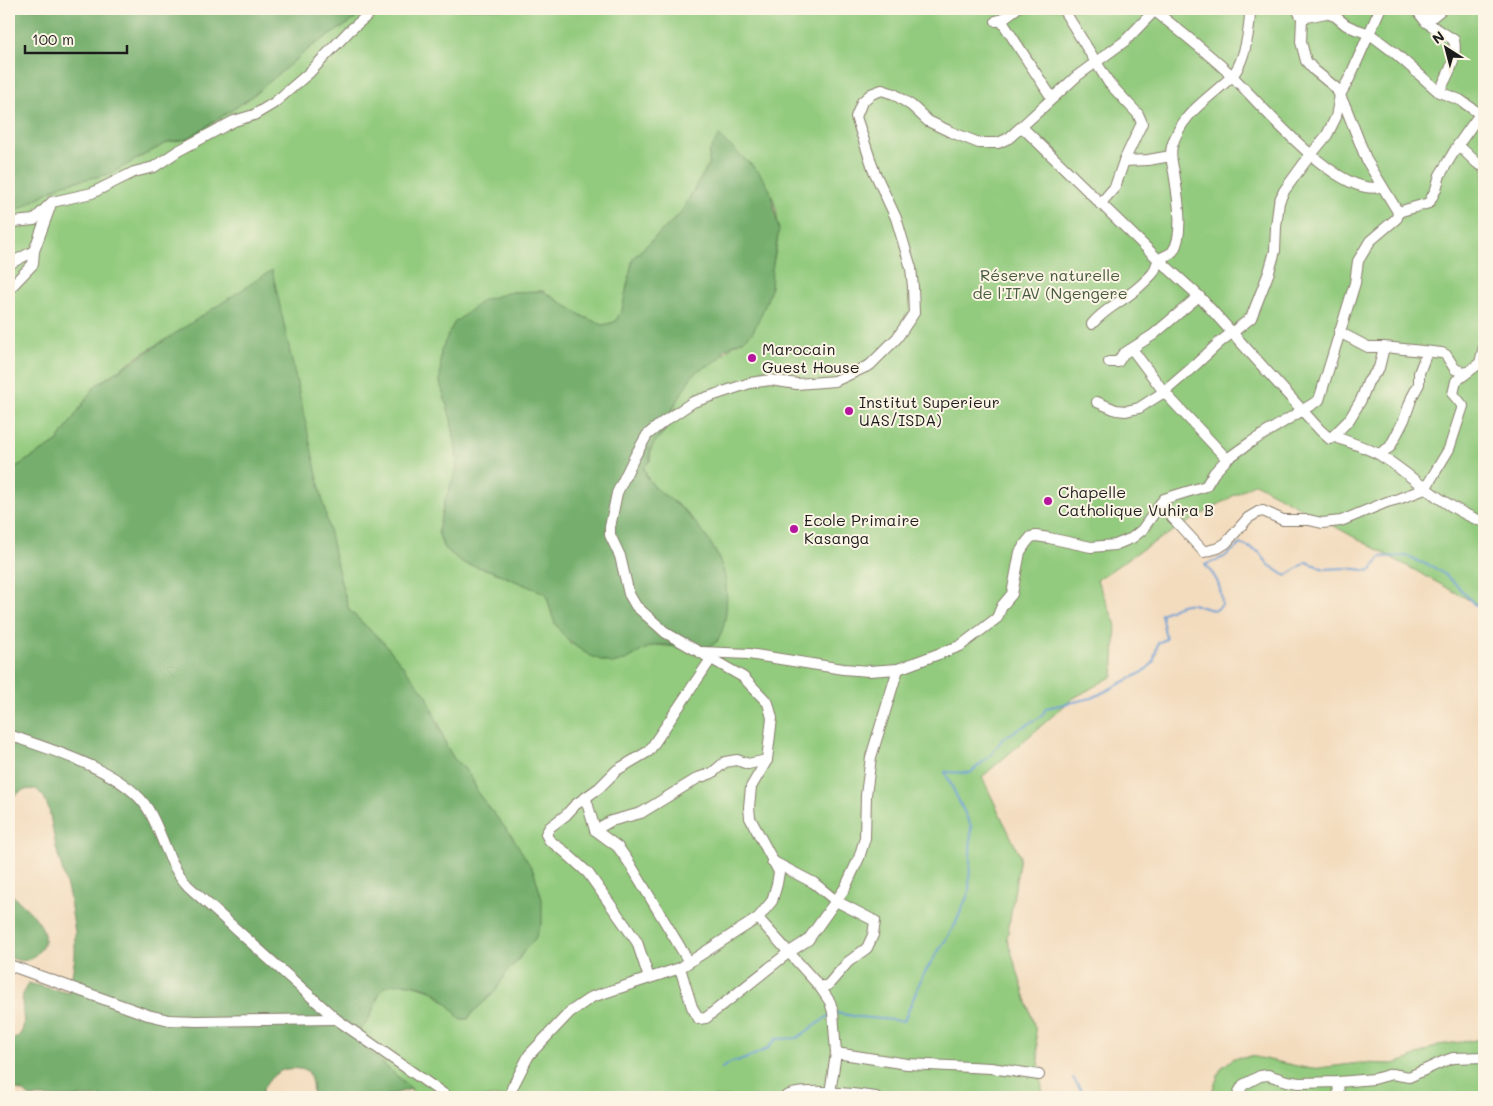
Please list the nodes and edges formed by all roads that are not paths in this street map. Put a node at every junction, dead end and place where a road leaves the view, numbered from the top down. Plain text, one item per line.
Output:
1 (375, 9) edge
2 (1016, 9) edge
3 (1063, 9) edge
4 (1250, 9) edge
5 (1380, 9) edge
6 (1416, 9) edge
7 (1442, 9) edge
8 (1155, 10) edge
9 (1299, 14) edge
10 (1426, 22) junction
11 (1370, 34) junction
12 (1096, 62) junction
13 (1232, 76) junction
14 (1439, 92) junction
15 (1340, 95) junction
16 (1052, 98) junction
17 (1482, 115) edge
18 (1022, 127) junction
19 (1458, 145) junction
20 (1171, 156) junction
21 (1310, 156) junction
22 (1124, 161) junction
23 (1484, 167) edge
24 (1382, 186) junction
25 (52, 202) junction
26 (1100, 204) junction
27 (1398, 212) junction
28 (9, 227) edge
29 (34, 251) junction
30 (1159, 260) junction
31 (9, 264) edge
32 (9, 289) edge
33 (1199, 296) junction
34 (1092, 324) dead end
35 (1232, 332) junction
36 (1339, 332) junction
37 (1484, 346) edge
38 (1384, 347) junction
39 (1132, 349) junction
40 (1427, 352) junction
41 (1109, 362) dead end
42 (1465, 373) junction
43 (1164, 392) junction
44 (1097, 402) dead end
45 (1301, 410) junction
46 (1333, 436) junction
47 (1379, 454) junction
48 (1227, 459) junction
49 (1425, 489) junction
50 (1160, 504) junction
51 (1484, 522) edge
52 (700, 652) junction
53 (711, 658) junction
54 (898, 669) junction
55 (9, 735) edge
56 (767, 760) junction
57 (586, 799) junction
58 (595, 830) junction
59 (771, 860) junction
60 (836, 901) junction
61 (758, 918) junction
62 (788, 953) junction
63 (9, 965) edge
64 (684, 965) junction
65 (649, 978) junction
66 (820, 987) junction
67 (336, 1019) junction
68 (836, 1053) junction
69 (1484, 1057) edge
70 (1039, 1075) dead end
71 (1338, 1082) junction
72 (830, 1093) junction
73 (448, 1097) edge
74 (511, 1097) edge
75 (785, 1097) edge
76 (876, 1097) edge
77 (1238, 1097) edge
78 (1339, 1097) edge

1 - 25 street
2 - 16 street
3 - 12 street
4 - 13 street
5 - 11 street
6 - 10 street
7 - 10 street
8 - 12 street
8 - 13 street
9 - 11 street
9 - 15 street
10 - 14 street
11 - 14 street
11 - 15 street
12 - 16 street
12 - 22 street
13 - 20 street
13 - 21 street
14 - 17 street
15 - 21 street
15 - 24 street
16 - 18 street
17 - 19 street
18 - 26 street
18 - 52 street
19 - 23 street
19 - 27 street
20 - 22 street
20 - 30 street
21 - 24 street
21 - 35 street
22 - 26 street
24 - 27 street
25 - 28 street
25 - 29 street
26 - 30 street
27 - 36 street
29 - 31 street
29 - 32 street
30 - 33 street
30 - 34 street
33 - 35 street
33 - 39 street
35 - 43 street
35 - 45 street
36 - 38 street
36 - 45 street
37 - 42 street
38 - 40 street
38 - 46 street
39 - 41 street
39 - 43 street
40 - 42 street
40 - 47 street
42 - 49 street
43 - 44 street
43 - 48 street
45 - 46 street
45 - 48 street
46 - 47 street
47 - 49 street
48 - 50 street
49 - 50 street
49 - 51 street
50 - 54 street
52 - 53 street
52 - 54 street
53 - 56 street
53 - 57 street
54 - 60 street
55 - 67 street
56 - 58 street
56 - 59 street
57 - 58 street
57 - 65 street
58 - 64 street
59 - 60 street
59 - 61 street
60 - 62 street
60 - 66 street
61 - 62 street
61 - 64 street
62 - 64 street
62 - 66 street
63 - 67 street
64 - 65 street
65 - 74 street
66 - 68 street
67 - 73 street
68 - 70 street
68 - 72 street
69 - 71 street
71 - 77 street
71 - 78 street
72 - 75 street
72 - 76 street

